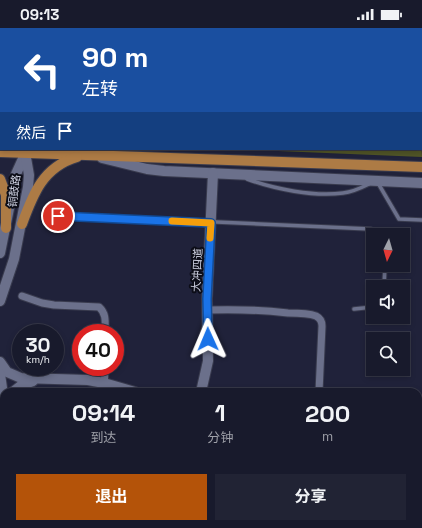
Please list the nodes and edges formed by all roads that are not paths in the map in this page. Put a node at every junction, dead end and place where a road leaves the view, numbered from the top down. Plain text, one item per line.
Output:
1 (26, 151) edge
2 (0, 152) edge
3 (89, 155) junction
4 (422, 167) edge
5 (213, 173) junction
6 (235, 174) junction
7 (0, 180) edge
8 (376, 181) junction
9 (422, 184) edge
10 (58, 216) dead end
11 (422, 220) edge
12 (211, 223) junction
13 (22, 224) junction
14 (6, 228) junction
15 (366, 229) edge
16 (0, 253) edge
17 (22, 296) dead end
18 (0, 301) edge
19 (354, 309) dead end
20 (366, 309) edge
21 (208, 310) junction
22 (105, 324) edge
23 (0, 362) edge
24 (0, 374) edge
25 (105, 376) edge
26 (39, 379) junction
27 (104, 387) edge
28 (2, 388) edge
29 (18, 388) edge
30 (202, 388) edge
31 (319, 388) edge
32 (0, 498) edge
33 (0, 503) edge

1 - 2 main road
1 - 3 main road
1 - 13 main road, 铜鼓路
1 - 14 main road, 铜鼓路
3 - 4 main road
3 - 5 main road
3 - 13 main road
5 - 6 main road
5 - 12 main road, 大冲四道
6 - 8 main road
6 - 8 lane
7 - 14 main road
8 - 9 main road
8 - 11 lane
10 - 12 lane
12 - 15 lane
12 - 21 main road, 大冲四道
13 - 18 main road, 铜鼓路
14 - 16 main road, 铜鼓路
17 - 22 street
19 - 20 lane
21 - 30 main road, 大冲四道
21 - 31 street
23 - 26 main road
24 - 28 main road
25 - 27 street
26 - 27 main road
26 - 29 main road
32 - 33 main road

